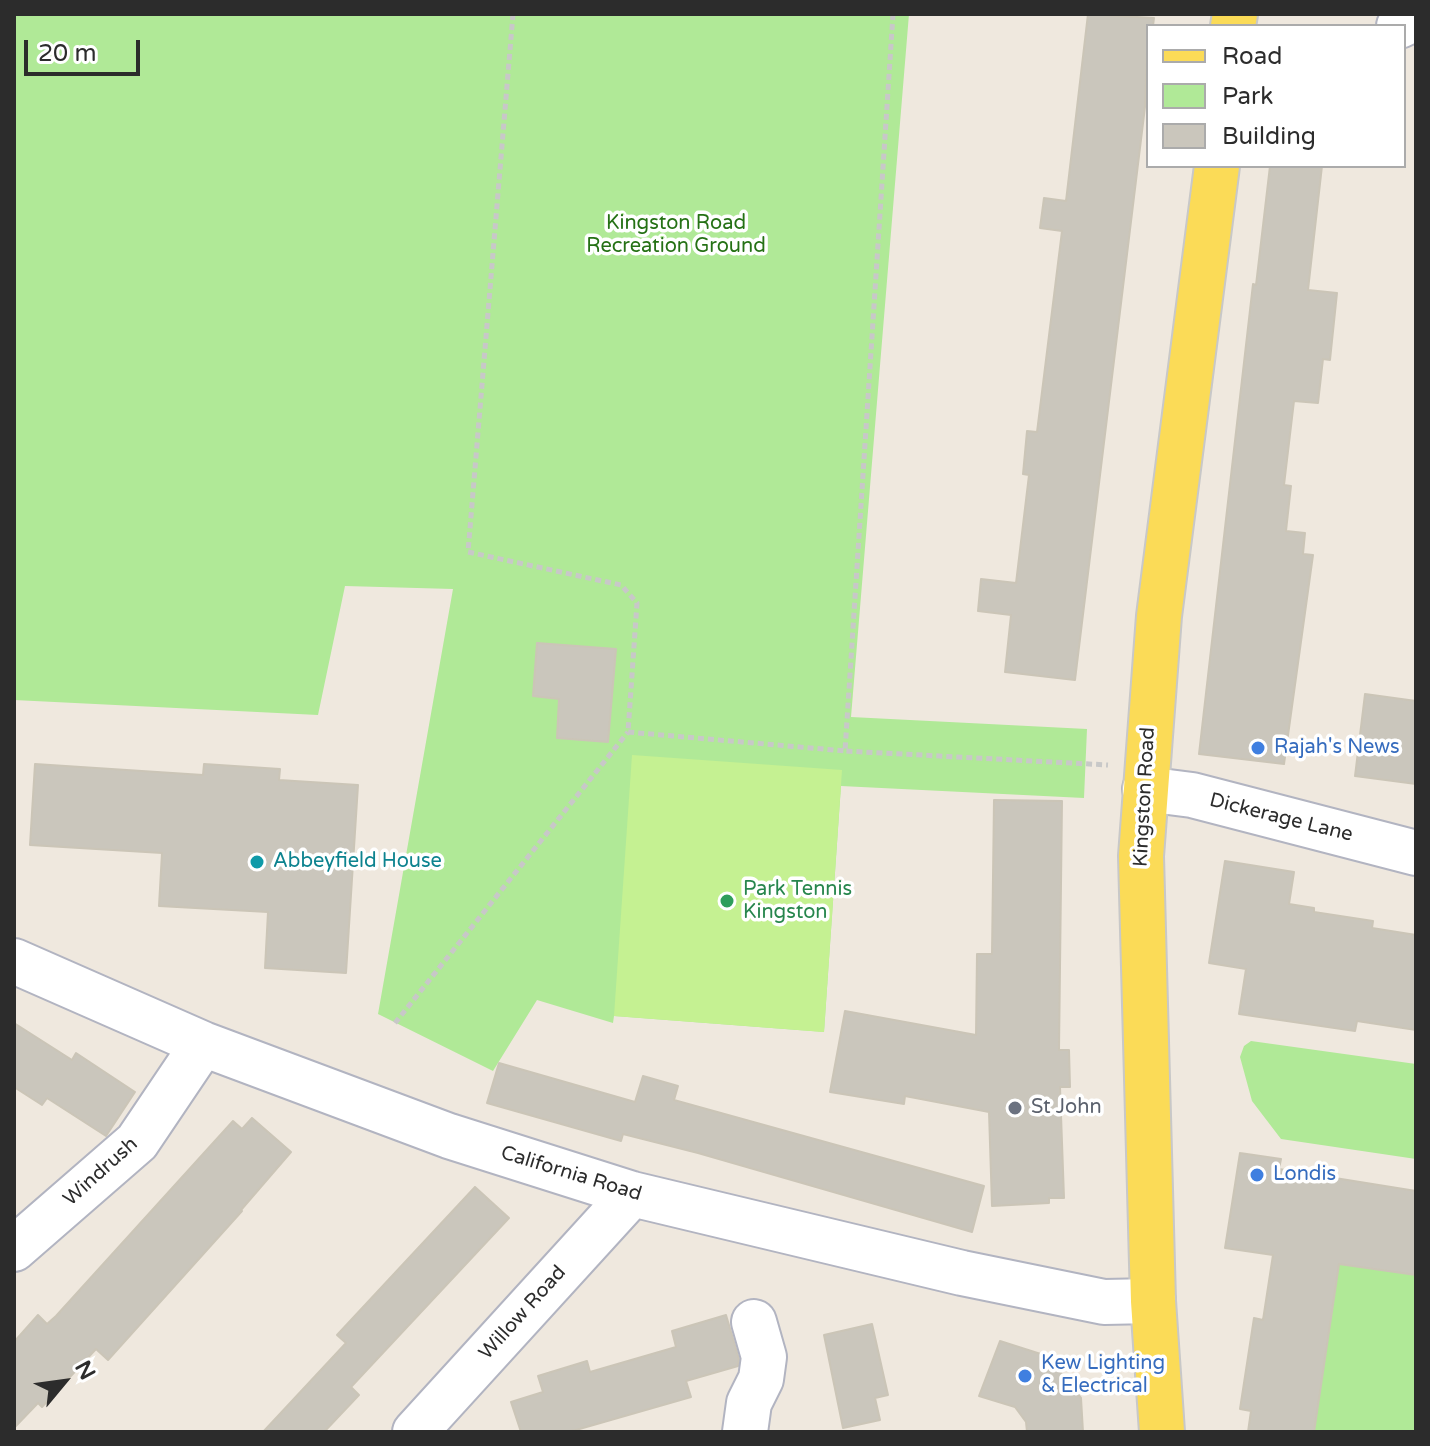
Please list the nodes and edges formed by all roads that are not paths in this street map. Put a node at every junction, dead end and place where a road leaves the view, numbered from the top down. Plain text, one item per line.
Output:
1 (1217, 168) edge
2 (1145, 789) junction
3 (1416, 853) edge
4 (14, 961) edge
5 (203, 1044) junction
6 (632, 1194) junction
7 (14, 1249) edge
8 (1153, 1301) junction
9 (754, 1322) dead end
10 (432, 1426) edge
11 (745, 1432) edge
12 (1162, 1432) edge

1 - 2 main road, Kingston Road
2 - 3 street, Dickerage Lane
2 - 8 main road, Kingston Road
4 - 5 street, California Road
5 - 6 street, California Road
5 - 7 street, Windrush
6 - 8 street, California Road
6 - 10 street, Willow Road
8 - 12 main road, Kingston Road
9 - 11 street

